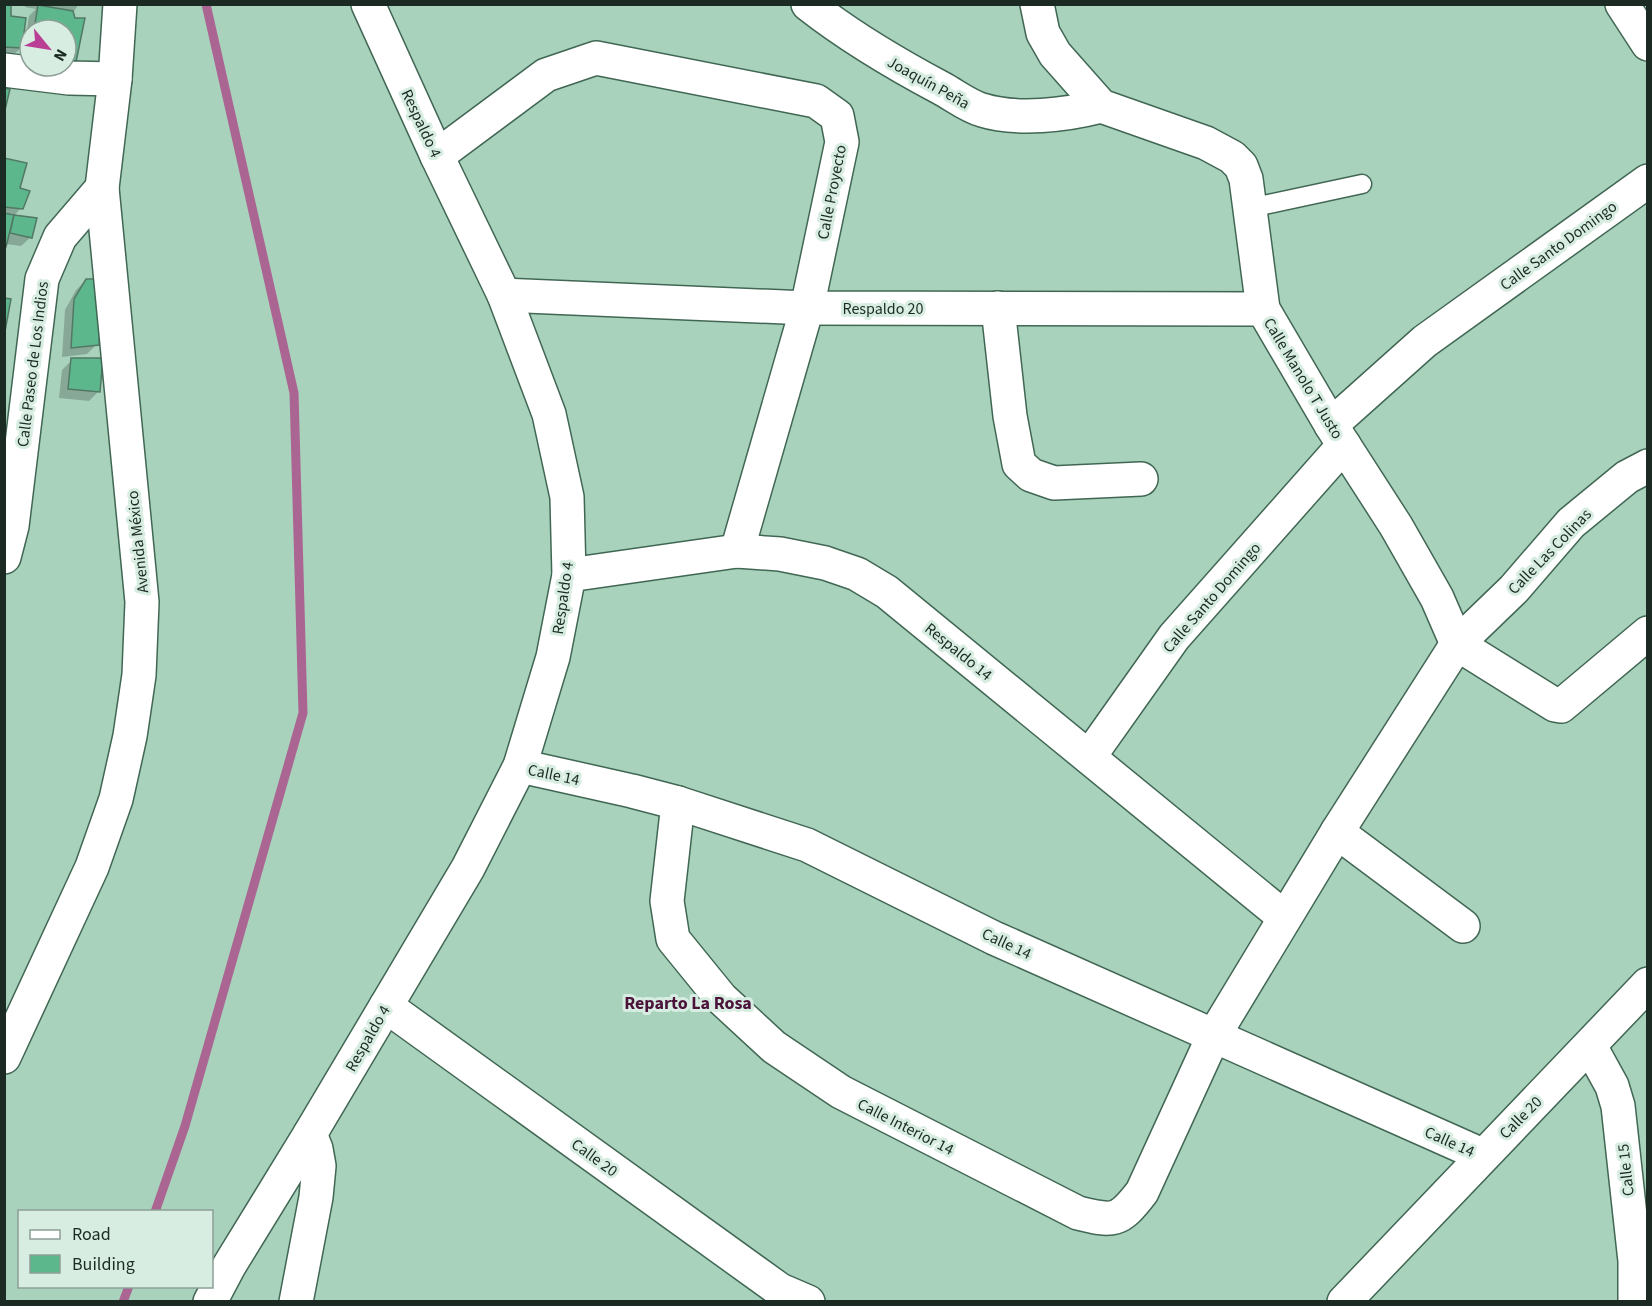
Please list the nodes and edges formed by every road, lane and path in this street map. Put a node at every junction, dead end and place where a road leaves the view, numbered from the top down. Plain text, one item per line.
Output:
1 (120, 4) edge
2 (368, 4) edge
3 (808, 4) edge
4 (1037, 4) edge
5 (1622, 4) edge
6 (1647, 44) edge
7 (4, 70) edge
8 (115, 80) junction
9 (1101, 106) junction
10 (437, 156) junction
11 (1647, 182) edge
12 (1362, 184) dead end
13 (102, 188) junction
14 (1250, 208) junction
15 (504, 295) junction
16 (807, 308) junction
17 (998, 308) junction
18 (1263, 309) junction
19 (1337, 435) junction
20 (1647, 466) edge
21 (1141, 479) dead end
22 (737, 551) junction
23 (4, 557) edge
24 (569, 575) junction
25 (1647, 633) edge
26 (1457, 644) junction
27 (1089, 757) junction
28 (520, 766) junction
29 (678, 803) junction
30 (1337, 832) junction
31 (1284, 917) junction
32 (1463, 926) dead end
33 (1647, 984) edge
34 (386, 1006) junction
35 (1213, 1037) junction
36 (1590, 1046) junction
37 (4, 1056) edge
38 (310, 1134) junction
39 (1482, 1155) junction
40 (1641, 1257) edge
41 (788, 1298) edge
42 (210, 1302) edge
43 (296, 1302) edge
44 (1344, 1302) edge
45 (1635, 1302) edge

1 - 8 street, Avenida México
2 - 10 street, Respaldo 4
3 - 9 street, Joaquín Peña
4 - 9 street, Calle Manolo T Justo
5 - 6 street
7 - 8 street
8 - 13 street, Avenida México
9 - 14 street, Calle Manolo T Justo
10 - 15 street, Respaldo 4
10 - 16 street, Calle Proyecto
11 - 19 street, Calle Santo Domingo
12 - 14 lane
13 - 23 street, Calle Paseo de Los Indios
13 - 37 street, Avenida México
14 - 18 street, Calle Manolo T Justo
15 - 16 street, Respaldo 20
15 - 24 street, Respaldo 4
16 - 17 street, Respaldo 20
16 - 22 street, Calle Proyecto
17 - 18 street, Respaldo 20
17 - 21 street
18 - 19 street, Calle Manolo T Justo
19 - 26 street, Calle Manolo T Justo
19 - 27 street, Calle Santo Domingo
20 - 26 street, Calle Las Colinas
22 - 24 street, Respaldo 14
22 - 27 street, Respaldo 14
24 - 28 street, Respaldo 4
25 - 26 street
26 - 30 street, Calle Las Colinas
27 - 31 street, Respaldo 14
28 - 29 street, Calle 14
28 - 34 street, Respaldo 4
29 - 35 street, Calle 14
29 - 35 street, Calle Interior 14
30 - 31 street, Calle Interior 14
30 - 32 street
31 - 35 street, Calle Interior 14
33 - 36 street, Calle 20
34 - 38 street, Respaldo 4
34 - 41 street, Calle 20
35 - 39 street, Calle 14
36 - 39 street, Calle 20
36 - 40 street, Calle 15
38 - 42 street, Respaldo 4
38 - 43 street
39 - 44 street, Calle 20
40 - 45 street, Calle 15

